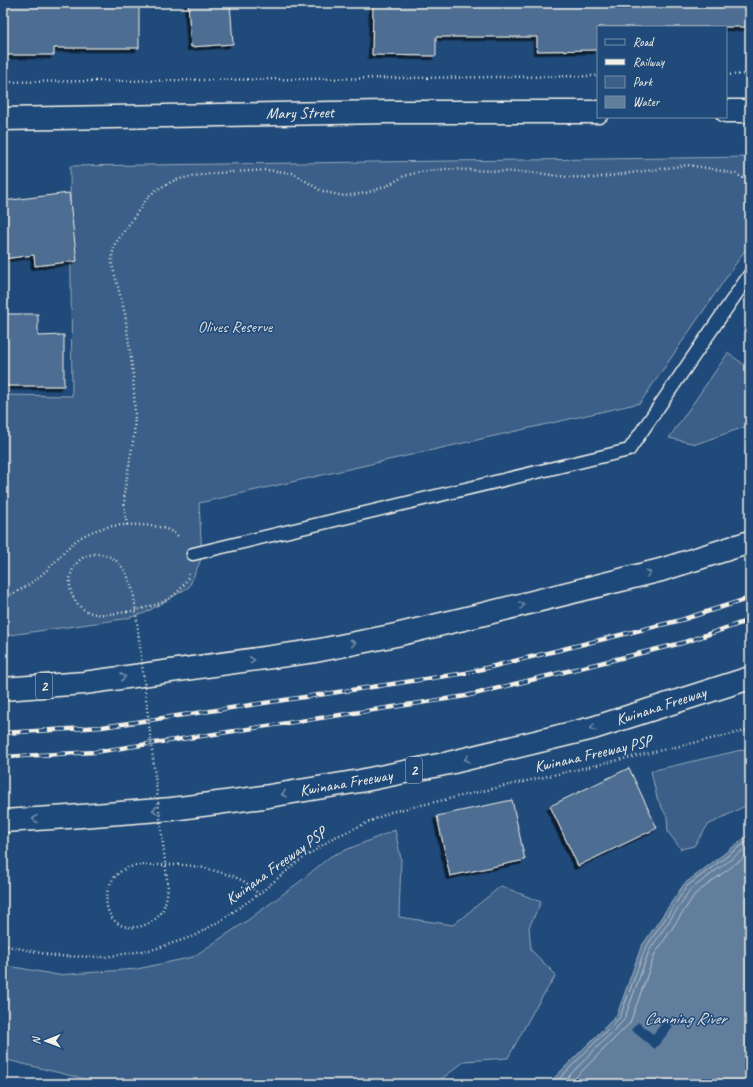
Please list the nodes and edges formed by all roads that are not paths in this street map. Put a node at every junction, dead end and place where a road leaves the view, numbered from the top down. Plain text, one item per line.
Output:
1 (727, 111) edge
2 (750, 111) edge
3 (597, 112) edge
4 (3, 118) edge
5 (750, 274) edge
6 (750, 542) edge
7 (193, 554) road end
8 (750, 678) edge
9 (3, 689) edge
10 (3, 821) edge

1 - 2 main road
3 - 4 main road, Mary Street
5 - 7 lane
9 -> 6 main road, 2
8 -> 10 main road, Kwinana Freeway / 2

